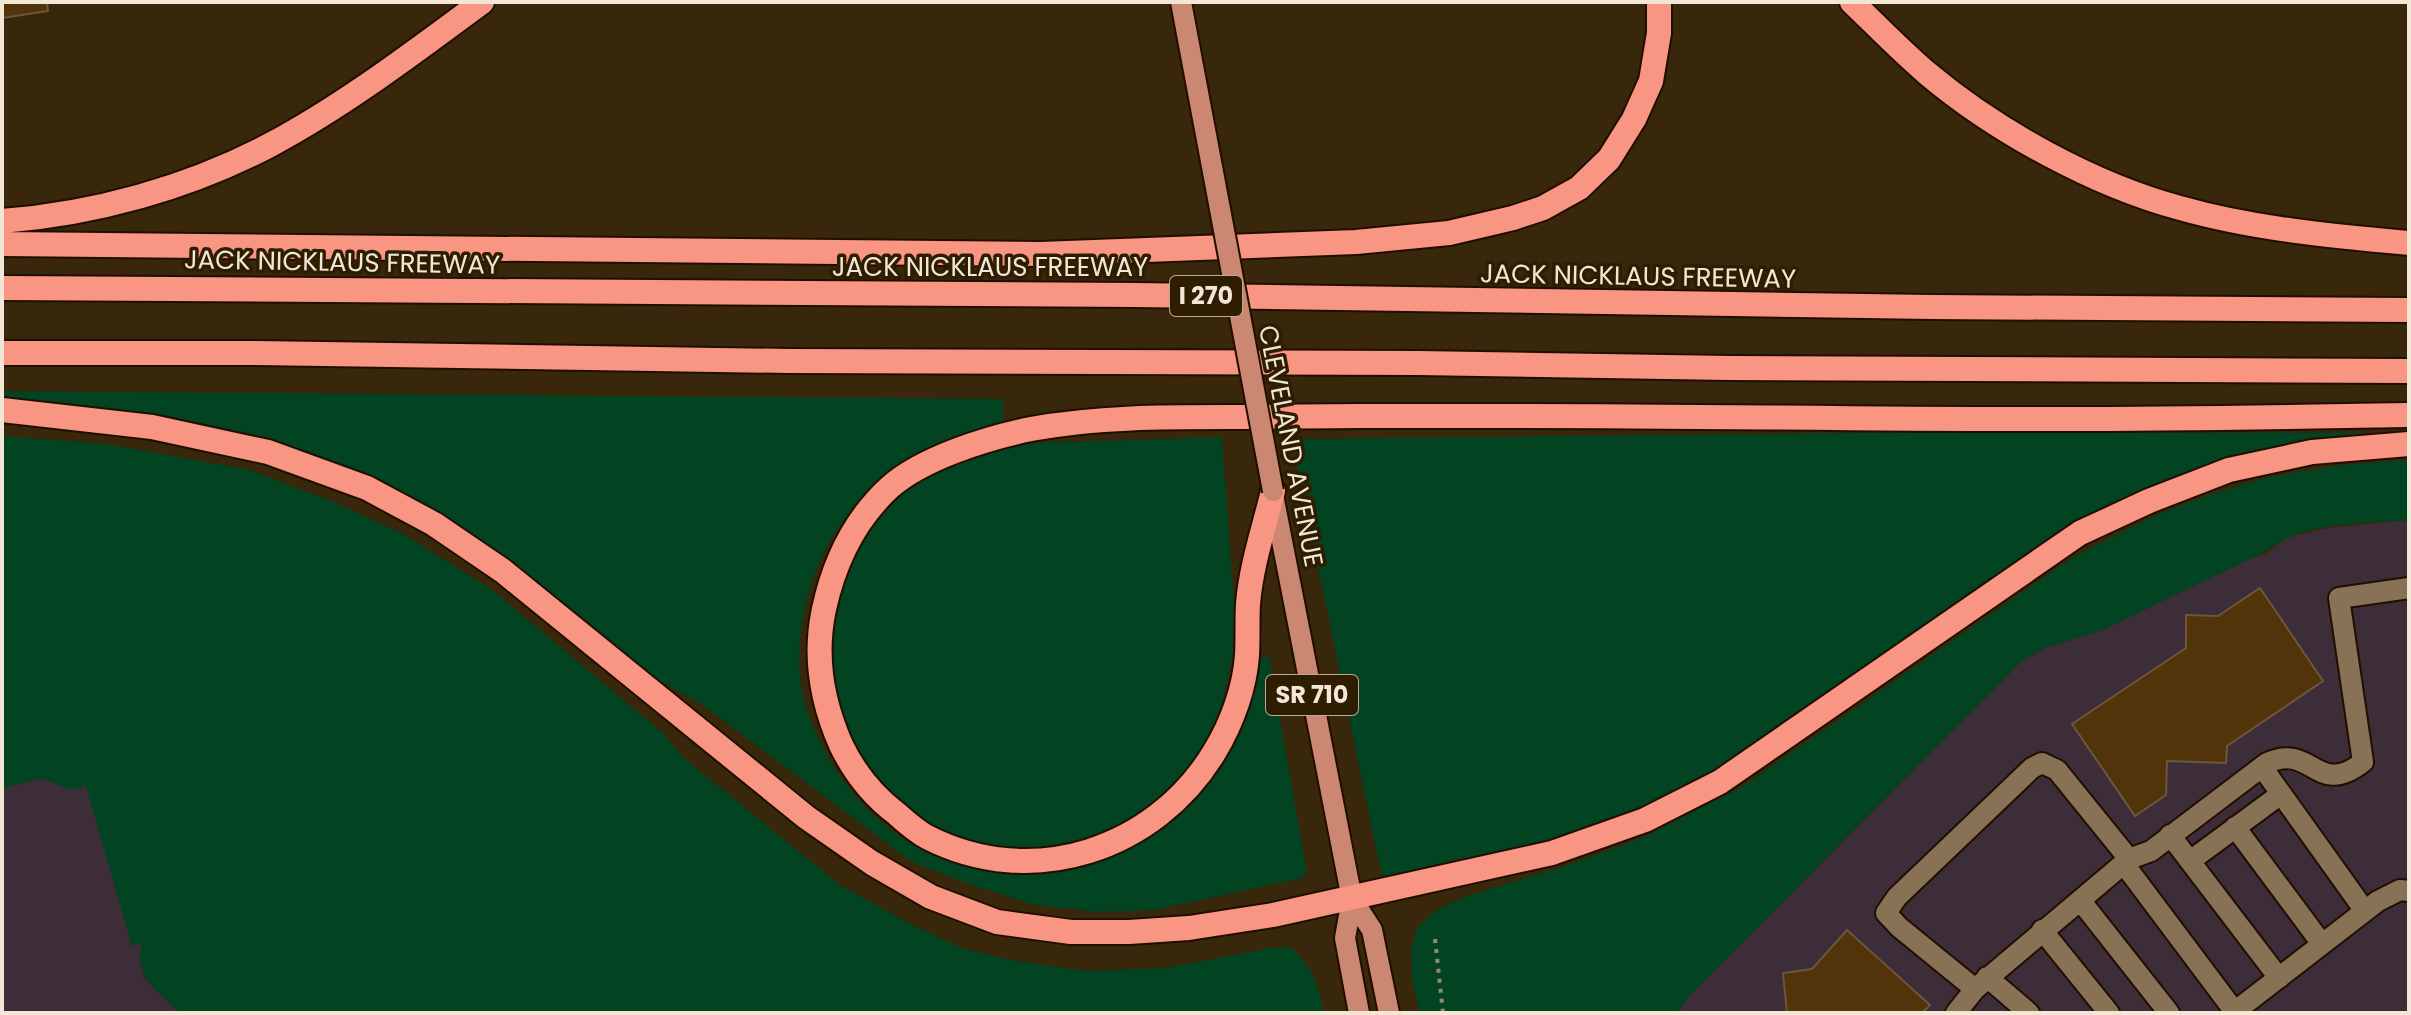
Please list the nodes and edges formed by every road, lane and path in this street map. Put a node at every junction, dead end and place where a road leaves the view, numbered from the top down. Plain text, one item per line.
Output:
1 (482, 2) edge
2 (1181, 2) edge
3 (1659, 2) edge
4 (1852, 2) edge
5 (2, 221) edge
6 (2409, 243) edge
7 (2, 244) edge
8 (2, 288) edge
9 (2409, 310) edge
10 (2, 353) edge
11 (2409, 371) edge
12 (2, 410) edge
13 (2409, 415) edge
14 (2409, 444) edge
15 (1273, 491) junction
16 (2409, 588) edge
17 (2262, 767) junction
18 (2281, 794) junction
19 (2235, 827) junction
20 (2170, 835) junction
21 (2190, 861) junction
22 (2126, 862) junction
23 (2409, 891) edge
24 (1352, 899) junction
25 (2080, 900) junction
26 (2365, 911) junction
27 (2042, 930) junction
28 (1435, 939) dead end
29 (2322, 944) junction
30 (2279, 978) junction
31 (1981, 983) junction
32 (2234, 1012) edge
33 (1359, 1013) edge
34 (1389, 1013) edge
35 (1443, 1013) edge
36 (1956, 1013) edge
37 (2029, 1013) edge
38 (2109, 1013) edge
39 (2169, 1013) edge

1 - 5 highway
2 - 15 main road, CLEVELAND AVENUE / SR 710, bridge
3 - 7 highway
4 - 6 highway
8 - 9 highway, JACK NICKLAUS FREEWAY / I 270
10 - 11 highway
12 - 24 highway
13 - 15 highway
14 - 24 highway
15 - 24 main road, CLEVELAND AVENUE / SR 710
16 - 17 lane
17 - 18 lane
17 - 20 lane
18 - 19 lane
18 - 26 lane
19 - 21 lane
19 - 29 lane
20 - 21 lane
20 - 22 lane
21 - 30 lane
22 - 25 lane
22 - 31 lane
22 - 32 lane
23 - 26 lane
24 - 33 main road, CLEVELAND AVENUE
24 - 34 main road, CLEVELAND AVENUE
25 - 27 lane
25 - 39 lane
26 - 29 lane
27 - 31 lane
27 - 38 lane
28 - 35 path
29 - 30 lane
30 - 32 lane
31 - 36 lane
31 - 37 lane

